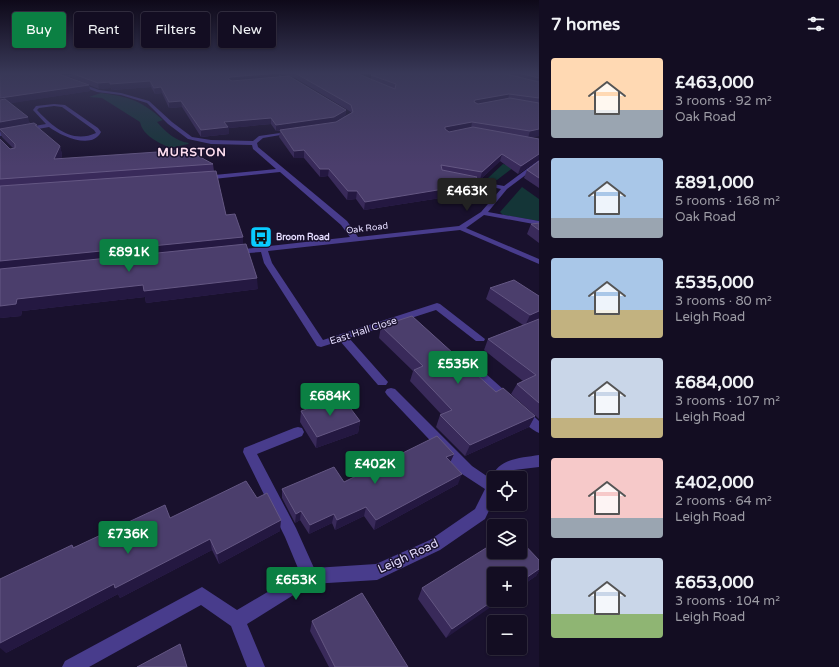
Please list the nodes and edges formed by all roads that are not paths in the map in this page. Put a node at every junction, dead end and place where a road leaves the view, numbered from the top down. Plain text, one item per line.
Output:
1 (150, 104) edge
2 (50, 105) joint
3 (50, 125) junction
4 (299, 131) edge
5 (1, 134) edge
6 (254, 143) junction
7 (539, 162) edge
8 (530, 169) junction
9 (282, 170) junction
10 (539, 170) edge
11 (452, 176) edge
12 (196, 179) edge
13 (505, 188) junction
14 (483, 213) junction
15 (539, 224) edge
16 (462, 228) junction
17 (356, 240) junction
18 (264, 249) junction
19 (226, 253) edge
20 (539, 262) edge
21 (342, 337) junction
22 (480, 339) dead end
23 (464, 360) dead end
24 (382, 382) dead end
25 (391, 392) dead end
26 (539, 428) edge
27 (298, 432) dead end
28 (539, 461) edge
29 (505, 471) edge
30 (487, 479) edge
31 (487, 500) edge
32 (309, 576) junction
33 (238, 620) junction
34 (71, 667) edge
35 (256, 667) edge

1 - 6 street
2 - 3 street
2 - 3 street
3 - 5 street
4 - 6 street
6 - 9 street
7 - 8 street, Oak Road
8 - 10 street
8 - 13 street, Oak Road
9 - 12 street
9 - 17 street
11 - 13 street
13 - 14 street, Oak Road
14 - 15 street
14 - 16 street, Oak Road
16 - 17 street, Oak Road
16 - 20 street
17 - 18 street, Oak Road
18 - 19 street, Oak Road
18 - 21 street, East Hall Close
21 - 22 street, East Hall Close
21 - 24 street
23 - 26 street
25 - 30 street
27 - 32 street
28 - 29 street, Leigh Road
31 - 32 street, Leigh Road
32 - 33 street, Leigh Road
33 - 34 street
33 - 35 street

